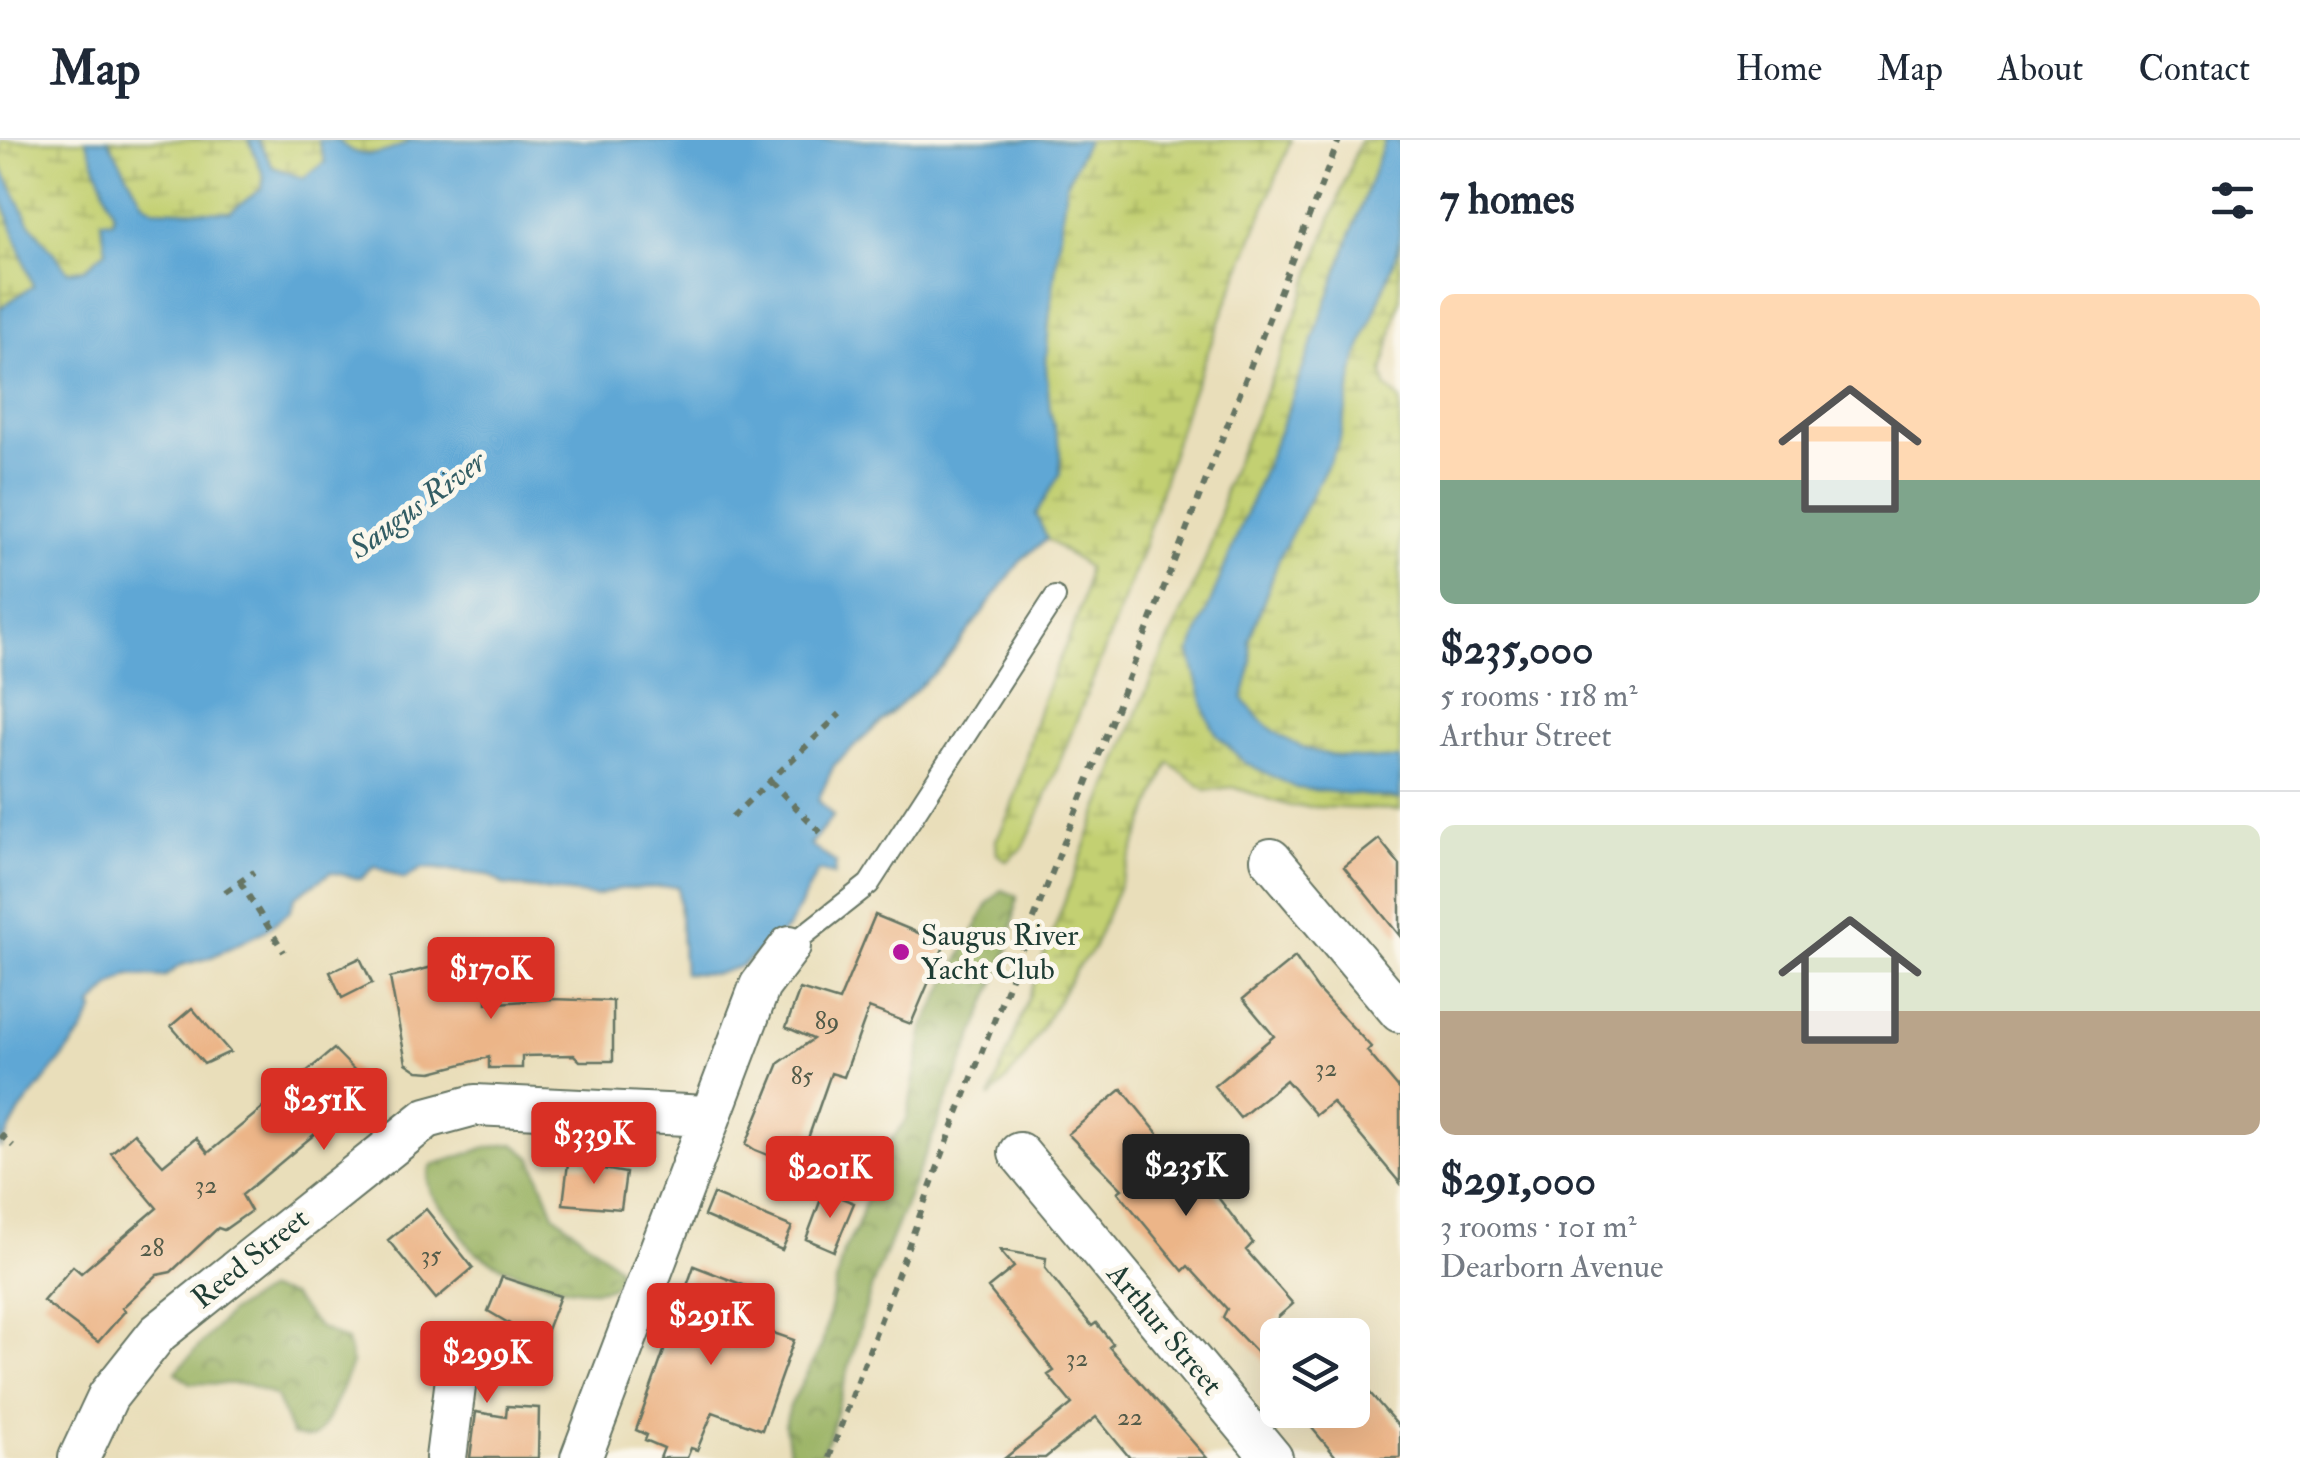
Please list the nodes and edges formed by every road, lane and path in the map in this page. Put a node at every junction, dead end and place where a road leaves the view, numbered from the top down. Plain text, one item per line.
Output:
1 (1339, 140) edge
2 (1055, 597) dead end
3 (840, 714) dead end
4 (770, 781) junction
5 (732, 817) dead end
6 (822, 834) dead end
7 (1271, 859) dead end
8 (254, 872) dead end
9 (240, 882) junction
10 (225, 892) dead end
11 (790, 946) joint
12 (284, 952) dead end
13 (1400, 1012) edge
14 (708, 1116) junction
15 (0, 1134) edge
16 (12, 1146) dead end
17 (1019, 1153) dead end
18 (460, 1347) dead end
19 (79, 1458) edge
20 (446, 1458) edge
21 (580, 1458) edge
22 (829, 1458) edge
23 (1272, 1458) edge

1 - 22 path
2 - 11 lane
3 - 4 path
4 - 5 path
4 - 6 path
7 - 13 street
8 - 9 path
9 - 10 path
9 - 12 path
11 - 14 street
14 - 19 street, Reed Street
14 - 21 street
15 - 16 path
17 - 23 street, Arthur Street
18 - 20 street

